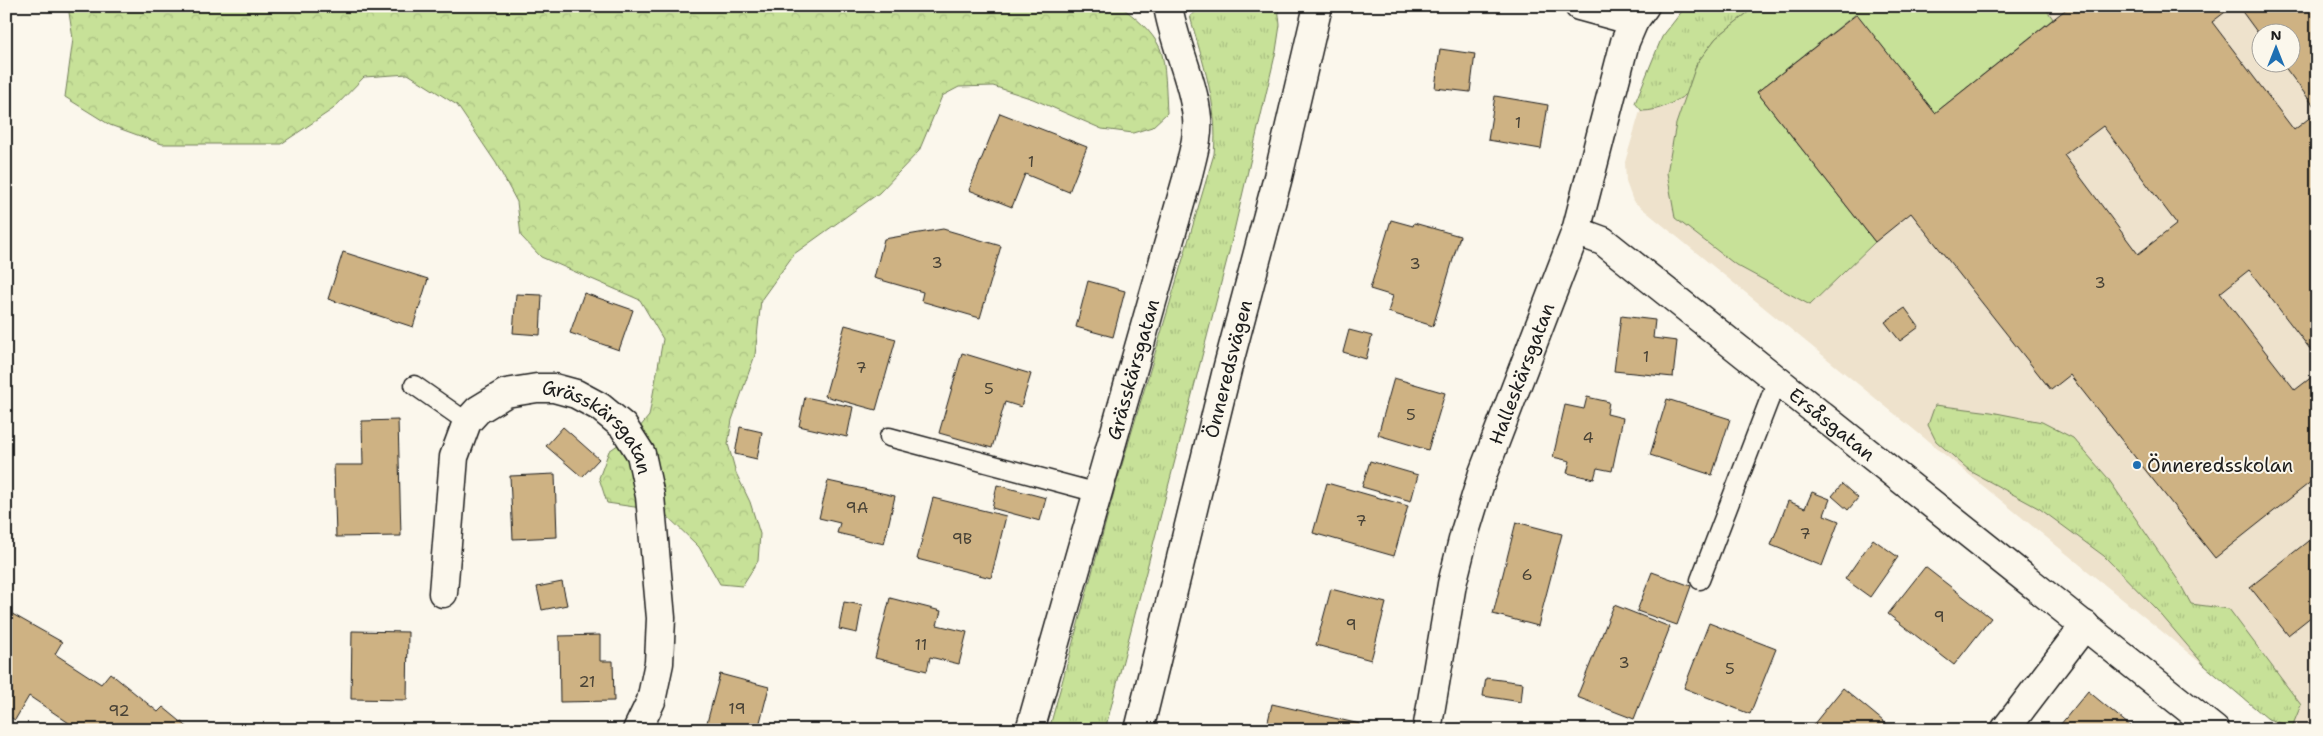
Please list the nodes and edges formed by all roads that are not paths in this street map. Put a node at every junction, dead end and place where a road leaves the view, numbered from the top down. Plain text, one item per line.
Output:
1 (1168, 6) edge
2 (1318, 6) edge
3 (1579, 6) edge
4 (1640, 14) edge
5 (1576, 231) junction
6 (1777, 380) junction
7 (414, 385) dead end
8 (467, 422) junction
9 (889, 437) dead end
10 (1098, 493) junction
11 (1700, 580) dead end
12 (443, 593) dead end
13 (2085, 625) junction
14 (637, 730) edge
15 (1030, 730) edge
16 (1140, 730) edge
17 (1427, 730) edge
18 (2004, 730) edge
19 (2215, 730) edge

1 - 10 street, Grässkärsgatan
2 - 16 street, Önneredsvägen
3 - 4 street
4 - 5 street, Halleskärsgatan
5 - 6 street, Ersåsgatan
5 - 17 street, Halleskärsgatan
6 - 11 lane
6 - 13 street, Ersåsgatan
7 - 8 lane
8 - 12 street, Grässkärsgatan
8 - 14 street, Grässkärsgatan
9 - 10 lane
10 - 15 street, Grässkärsgatan
13 - 18 street
13 - 19 street, Ersåsgatan

